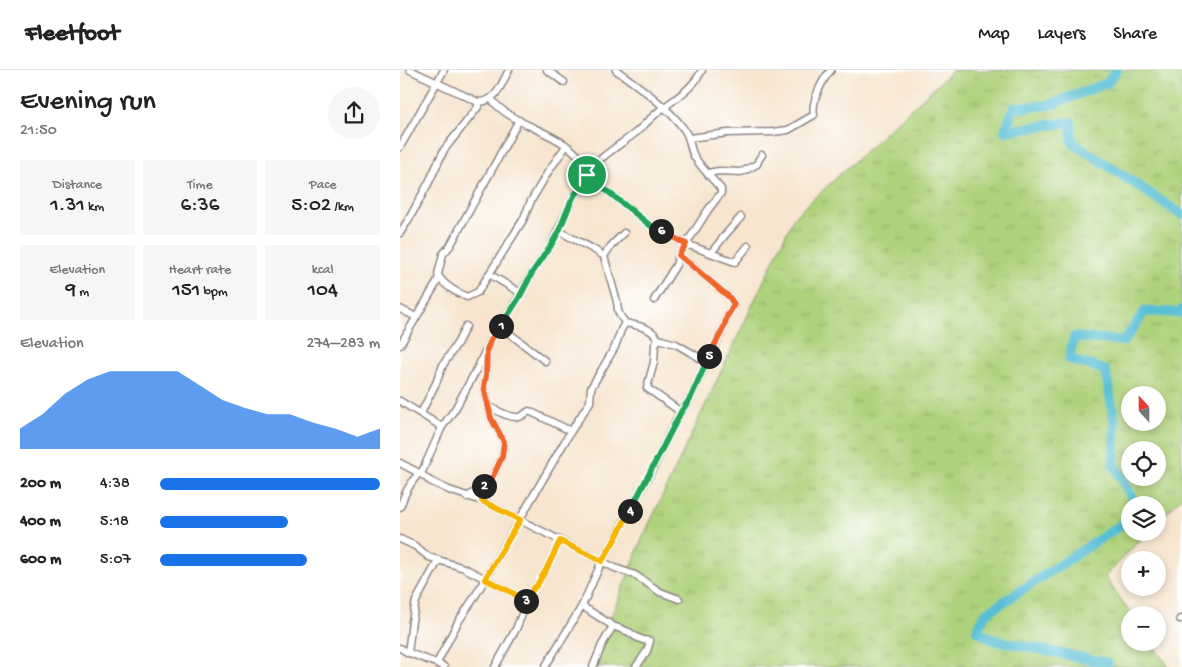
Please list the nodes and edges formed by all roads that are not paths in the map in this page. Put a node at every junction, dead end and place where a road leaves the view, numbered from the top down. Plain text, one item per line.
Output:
1 (410, 70) edge
2 (444, 70) edge
3 (509, 70) edge
4 (547, 70) edge
5 (616, 70) edge
6 (702, 70) edge
7 (831, 70) edge
8 (564, 82) dead end
9 (437, 83) junction
10 (491, 99) junction
11 (478, 102) junction
12 (664, 108) junction
13 (519, 120) junction
14 (689, 138) junction
15 (566, 146) junction
16 (400, 147) edge
17 (762, 155) dead end
18 (587, 173) junction
19 (708, 173) junction
20 (741, 218) dead end
21 (559, 231) junction
22 (400, 233) edge
23 (624, 233) dead end
24 (686, 244) junction
25 (748, 246) dead end
26 (711, 253) junction
27 (679, 255) junction
28 (604, 256) junction
29 (489, 274) junction
30 (439, 277) junction
31 (521, 293) junction
32 (654, 300) dead end
33 (400, 309) edge
34 (416, 317) junction
35 (625, 323) junction
36 (466, 326) dead end
37 (500, 326) junction
38 (658, 338) junction
39 (400, 345) edge
40 (487, 349) junction
41 (545, 362) dead end
42 (707, 362) junction
43 (400, 401) edge
44 (490, 407) junction
45 (681, 412) junction
46 (421, 413) junction
47 (442, 427) junction
48 (571, 431) junction
49 (400, 463) edge
50 (420, 474) junction
51 (484, 486) junction
52 (467, 497) junction
53 (482, 501) junction
54 (400, 507) edge
55 (520, 520) junction
56 (400, 539) edge
57 (560, 541) junction
58 (438, 561) junction
59 (602, 561) junction
60 (485, 579) junction
61 (679, 599) dead end
62 (527, 602) junction
63 (582, 606) junction
64 (613, 626) junction
65 (400, 648) edge
66 (408, 653) junction
67 (437, 663) junction
68 (444, 667) edge
69 (495, 667) edge
70 (545, 667) edge
71 (593, 667) edge
72 (636, 667) edge

1 - 9 street
2 - 9 street
3 - 10 street
4 - 8 street
5 - 12 street
6 - 12 street
7 - 14 street
9 - 11 street
9 - 16 street
10 - 11 street
10 - 13 street
11 - 22 street
12 - 14 street
12 - 18 street
13 - 15 street
13 - 30 street
14 - 19 street
15 - 18 street
15 - 29 street
17 - 19 street
18 - 21 street
18 - 24 street
19 - 24 street
20 - 26 street
21 - 28 street
21 - 31 street
23 - 28 street
24 - 26 street
24 - 27 street
25 - 26 street
27 - 32 street
27 - 42 street
28 - 35 street
29 - 30 street
29 - 31 street
30 - 34 street
31 - 37 street
33 - 34 street
34 - 39 street
35 - 38 street
35 - 48 street
36 - 46 street
37 - 40 street
37 - 41 street
38 - 42 street
38 - 45 street
40 - 44 street
40 - 47 street
42 - 45 street
43 - 46 street
44 - 48 street
44 - 51 street
45 - 59 street
46 - 47 street
47 - 50 street
48 - 55 street
49 - 50 street
50 - 52 street
50 - 54 street
51 - 52 street
51 - 53 street
52 - 53 street
53 - 55 street
55 - 57 street
55 - 60 street
56 - 58 street
57 - 59 street
57 - 62 street
58 - 60 street
58 - 66 street
59 - 61 street
59 - 63 street
60 - 62 street
60 - 67 street
62 - 69 street
63 - 64 street
63 - 70 street
64 - 71 street
64 - 72 street
65 - 66 street
66 - 67 street
67 - 68 street

